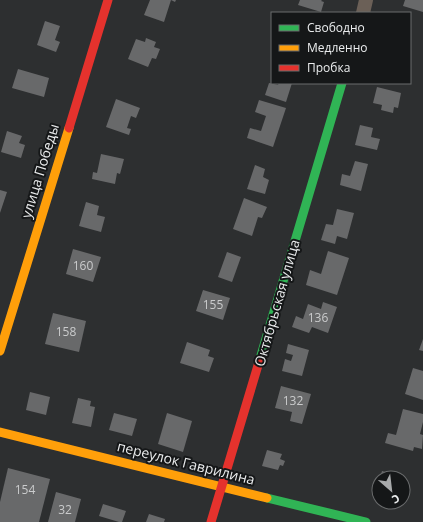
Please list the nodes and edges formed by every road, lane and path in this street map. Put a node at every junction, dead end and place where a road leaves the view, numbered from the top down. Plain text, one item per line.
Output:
1 (108, 0) edge
2 (366, 0) edge
3 (362, 12) edge
4 (342, 84) edge
5 (0, 351) edge
6 (0, 432) edge
7 (222, 486) junction
8 (212, 522) edge
9 (366, 522) edge

1 - 5 street, улица Победы
2 - 3 street
4 - 7 street, Октябрьская улица
6 - 7 street, переулок Гаврилина
7 - 8 street, Октябрьская улица
7 - 9 street, переулок Гаврилина

